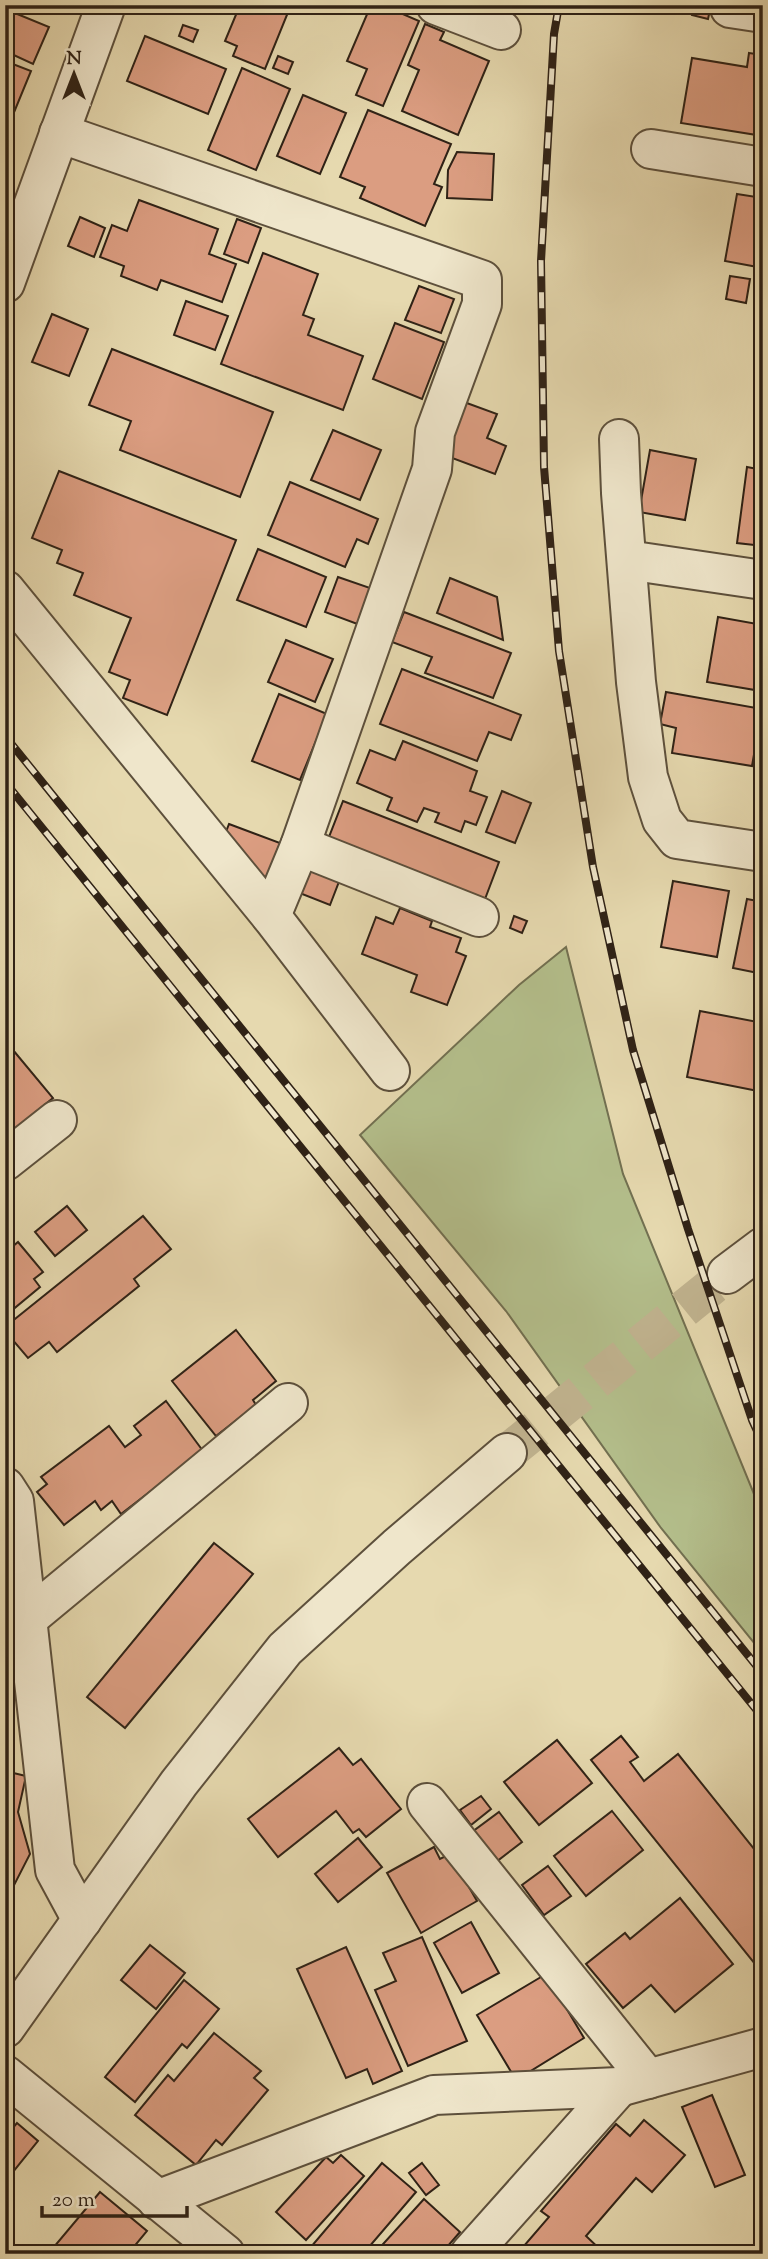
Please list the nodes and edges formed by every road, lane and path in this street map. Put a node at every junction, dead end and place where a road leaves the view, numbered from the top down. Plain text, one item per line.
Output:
1 (106, 5) edge
2 (436, 5) edge
3 (731, 5) edge
4 (763, 13) edge
5 (501, 30) dead end
6 (59, 133) junction
7 (652, 149) dead end
8 (763, 167) edge
9 (5, 283) edge
10 (619, 439) dead end
11 (627, 559) junction
12 (763, 580) edge
13 (5, 590) edge
14 (300, 845) junction
15 (763, 852) edge
16 (271, 916) junction
17 (479, 917) dead end
18 (390, 1071) dead end
19 (57, 1120) dead end
20 (5, 1161) edge
21 (763, 1247) edge
22 (727, 1274) tunnel mouth
23 (288, 1403) dead end
24 (508, 1453) tunnel mouth
25 (5, 1487) edge
26 (27, 1619) junction
27 (427, 1803) dead end
28 (82, 1920) junction
29 (5, 2028) edge
30 (763, 2047) edge
31 (5, 2075) edge
32 (633, 2083) junction
33 (158, 2200) junction
34 (225, 2254) edge
35 (470, 2254) edge

1 - 6 street
2 - 5 street
3 - 4 street
6 - 9 street
6 - 14 street
7 - 8 street
10 - 11 street
11 - 12 street
11 - 15 street
13 - 16 street
14 - 16 street
14 - 17 street
16 - 18 street
19 - 20 street
21 - 22 street
23 - 26 street
24 - 28 street
25 - 26 street
26 - 28 street
27 - 32 street
28 - 29 street
30 - 32 street
31 - 33 street
32 - 33 street
32 - 35 street
33 - 34 street

